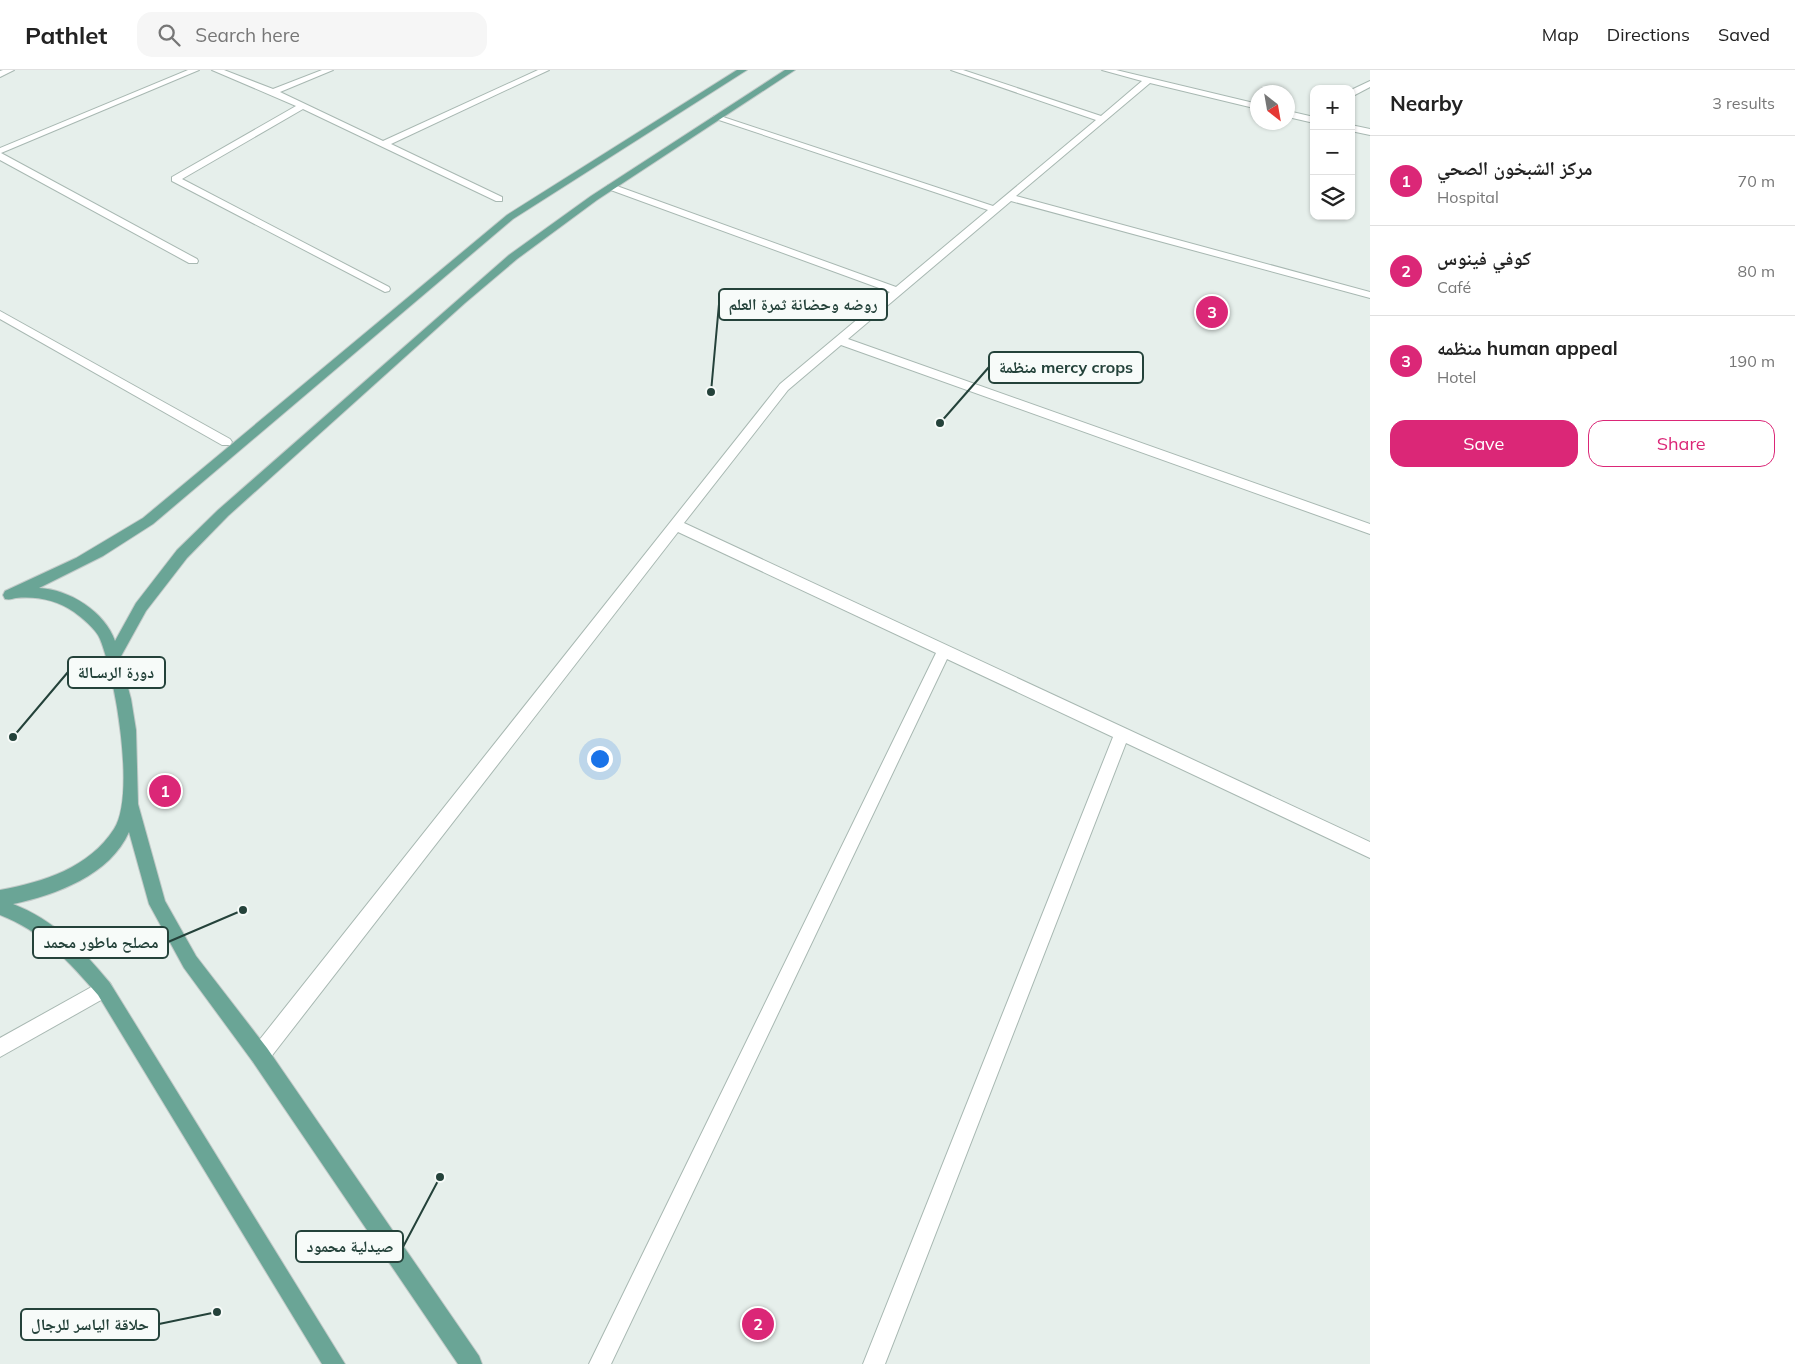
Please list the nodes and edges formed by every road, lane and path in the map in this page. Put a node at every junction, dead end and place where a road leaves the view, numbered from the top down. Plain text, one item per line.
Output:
1 (10, 70) edge
2 (195, 70) edge
3 (216, 70) edge
4 (330, 70) edge
5 (545, 70) edge
6 (743, 70) edge
7 (791, 70) edge
8 (955, 70) edge
9 (1106, 70) edge
10 (0, 74) edge
11 (1147, 81) junction
12 (1370, 84) edge
13 (273, 92) junction
14 (1355, 92) edge
15 (1250, 105) edge
16 (302, 106) junction
17 (1295, 115) edge
18 (1310, 117) edge
19 (717, 118) junction
20 (1102, 119) junction
21 (1355, 129) edge
22 (1370, 132) edge
23 (384, 144) junction
24 (0, 151) edge
25 (0, 156) edge
26 (13, 163) junction
27 (0, 170) edge
28 (611, 187) junction
29 (1009, 197) junction
30 (499, 200) dead end
31 (994, 209) junction
32 (193, 261) dead end
33 (385, 290) dead end
34 (897, 291) junction
35 (1370, 295) edge
36 (0, 314) edge
37 (840, 340) junction
38 (226, 442) dead end
39 (676, 525) junction
40 (1370, 529) edge
41 (5, 596) edge
42 (944, 651) junction
43 (113, 658) junction
44 (1122, 734) junction
45 (130, 804) junction
46 (1370, 850) edge
47 (0, 898) edge
48 (0, 907) edge
49 (104, 989) junction
50 (0, 1048) edge
51 (260, 1055) junction
52 (334, 1364) edge
53 (471, 1364) edge
54 (600, 1364) edge
55 (874, 1364) edge

1 - 10 street
2 - 24 street
3 - 13 street
4 - 13 street
5 - 23 street
6 - 41 main road
7 - 19 main road
8 - 20 street
9 - 11 street
11 - 15 street
11 - 20 street
12 - 14 street
13 - 16 street
16 - 23 street
16 - 33 street
17 - 18 street
19 - 28 main road
19 - 31 street
20 - 29 street
21 - 22 street
23 - 30 street
25 - 26 street
26 - 27 street
26 - 32 street
28 - 34 street
28 - 43 main road
29 - 31 street
29 - 35 street
31 - 34 street
34 - 37 street
36 - 38 street
37 - 39 street
37 - 40 street
39 - 42 street
39 - 51 street
41 - 43 main road
42 - 44 street
42 - 54 street
43 - 45 main road
44 - 46 street
44 - 55 street
45 - 47 main road
45 - 51 main road
48 - 49 main road
49 - 50 street
49 - 52 main road
51 - 53 main road

